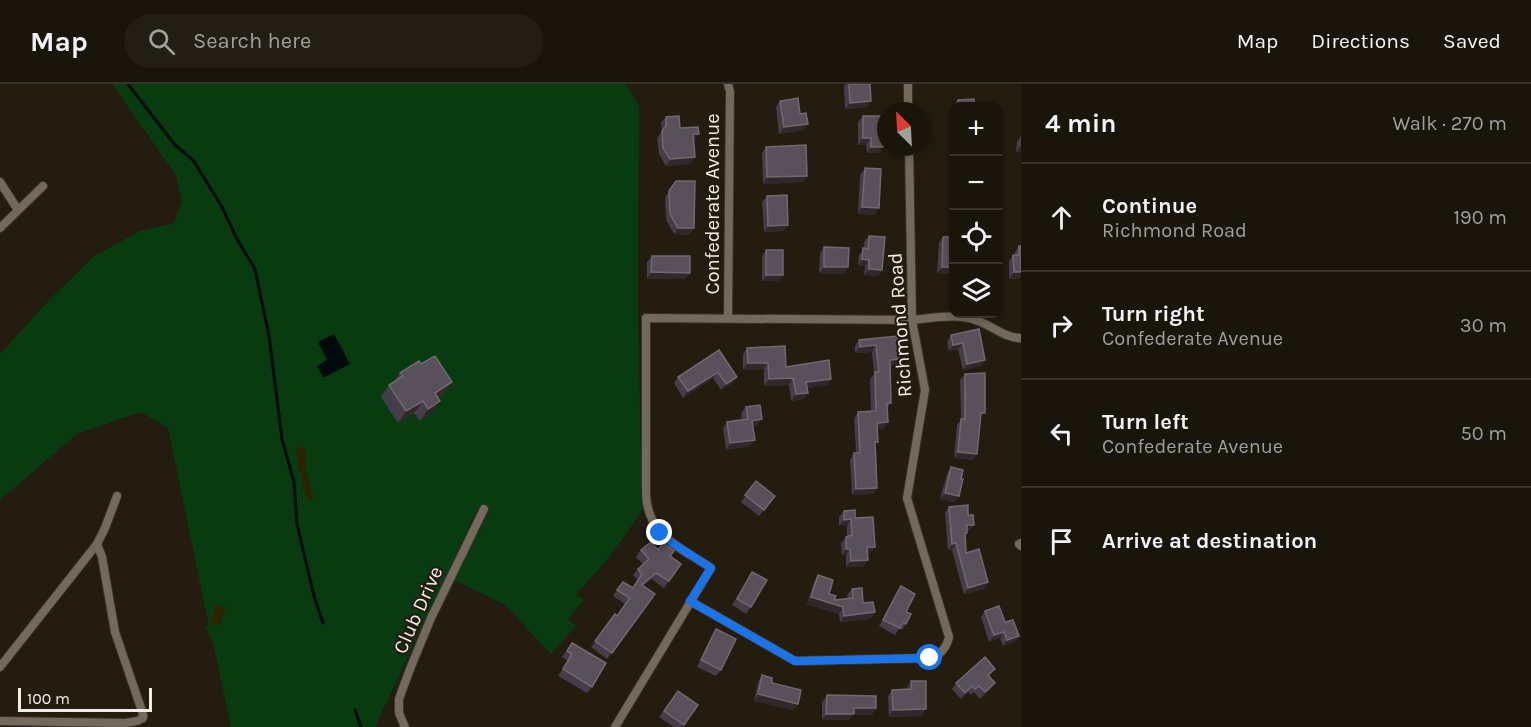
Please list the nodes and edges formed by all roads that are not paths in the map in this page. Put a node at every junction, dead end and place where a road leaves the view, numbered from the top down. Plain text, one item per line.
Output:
1 (728, 84) edge
2 (908, 84) edge
3 (908, 102) edge
4 (909, 156) edge
5 (0, 182) edge
6 (43, 186) dead end
7 (18, 210) junction
8 (0, 228) edge
9 (728, 317) junction
10 (912, 320) junction
11 (1021, 338) edge
12 (117, 496) dead end
13 (484, 509) dead end
14 (97, 544) junction
15 (690, 601) junction
16 (0, 667) edge
17 (0, 721) edge
18 (405, 727) edge
19 (615, 727) edge

1 - 9 street, Confederate Avenue
2 - 3 street
4 - 10 street, Richmond Road
5 - 7 street
6 - 7 street
7 - 8 street
9 - 10 street
9 - 15 street, Confederate Avenue
10 - 11 street
10 - 15 street, Richmond Road
12 - 14 street
13 - 18 street, Club Drive
14 - 16 street
14 - 17 street
15 - 19 street, Confederate Avenue

